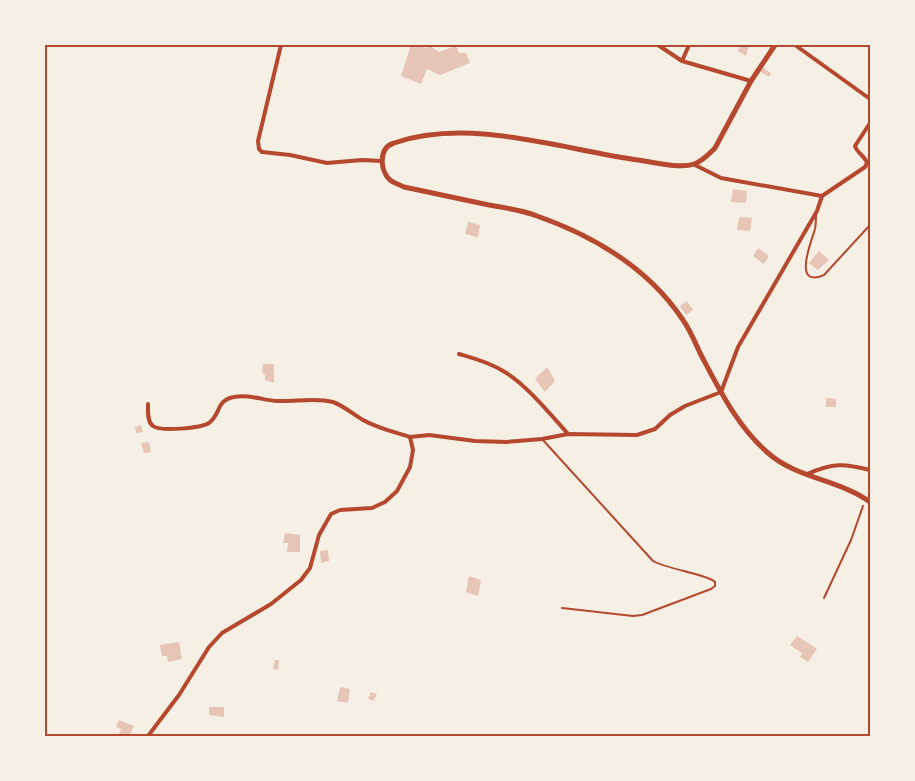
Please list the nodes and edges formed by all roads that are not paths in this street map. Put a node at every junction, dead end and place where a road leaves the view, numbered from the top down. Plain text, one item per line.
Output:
1 (281, 45) edge
2 (658, 45) edge
3 (689, 45) edge
4 (775, 45) edge
5 (795, 45) edge
6 (682, 61) junction
7 (751, 81) junction
8 (870, 99) edge
9 (870, 123) edge
10 (382, 161) junction
11 (693, 164) junction
12 (822, 196) junction
13 (816, 211) junction
14 (870, 225) edge
15 (458, 354) dead end
16 (721, 392) junction
17 (148, 404) dead end
18 (568, 434) junction
19 (410, 437) junction
20 (542, 439) junction
21 (870, 470) edge
22 (807, 474) junction
23 (868, 500) edge
24 (562, 608) dead end
25 (148, 736) edge

1 - 10 street
2 - 6 street
3 - 6 street
4 - 7 street
5 - 8 street
6 - 7 street
7 - 11 street
9 - 12 street
10 - 11 street
10 - 16 street
11 - 12 street
12 - 13 street
13 - 14 lane
13 - 16 street
15 - 18 street
16 - 18 street
16 - 22 street
17 - 19 street
18 - 20 street
19 - 20 street
19 - 25 street
20 - 24 lane
21 - 22 street
22 - 23 street

